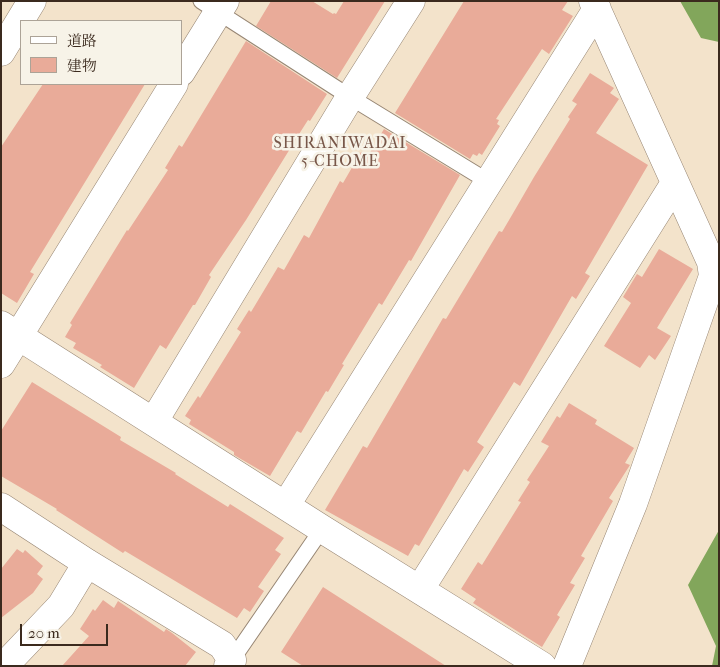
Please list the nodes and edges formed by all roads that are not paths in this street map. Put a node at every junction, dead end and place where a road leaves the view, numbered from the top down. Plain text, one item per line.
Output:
1 (32, 1) edge
2 (412, 1) edge
3 (215, 5) edge
4 (595, 5) edge
5 (20, 20) edge
6 (20, 21) edge
7 (1, 52) edge
8 (182, 70) edge
9 (173, 85) edge
10 (350, 97) junction
11 (489, 182) junction
12 (675, 183) junction
13 (10, 330) edge
14 (1, 364) edge
15 (154, 421) junction
16 (286, 506) junction
17 (1, 508) edge
18 (322, 529) junction
19 (87, 563) junction
20 (420, 589) junction
21 (233, 664) edge
22 (4, 666) edge
23 (542, 666) edge
24 (567, 666) edge

1 - 5 street
2 - 10 street
3 - 8 street
3 - 10 lane
4 - 11 street
4 - 12 street
6 - 7 street
9 - 13 street
10 - 11 lane
10 - 15 street
11 - 16 street
12 - 20 street
12 - 24 street
13 - 14 street
13 - 15 street
15 - 16 street
16 - 18 street
17 - 19 street
18 - 20 street
18 - 21 lane
19 - 21 street
19 - 22 street
20 - 23 street

